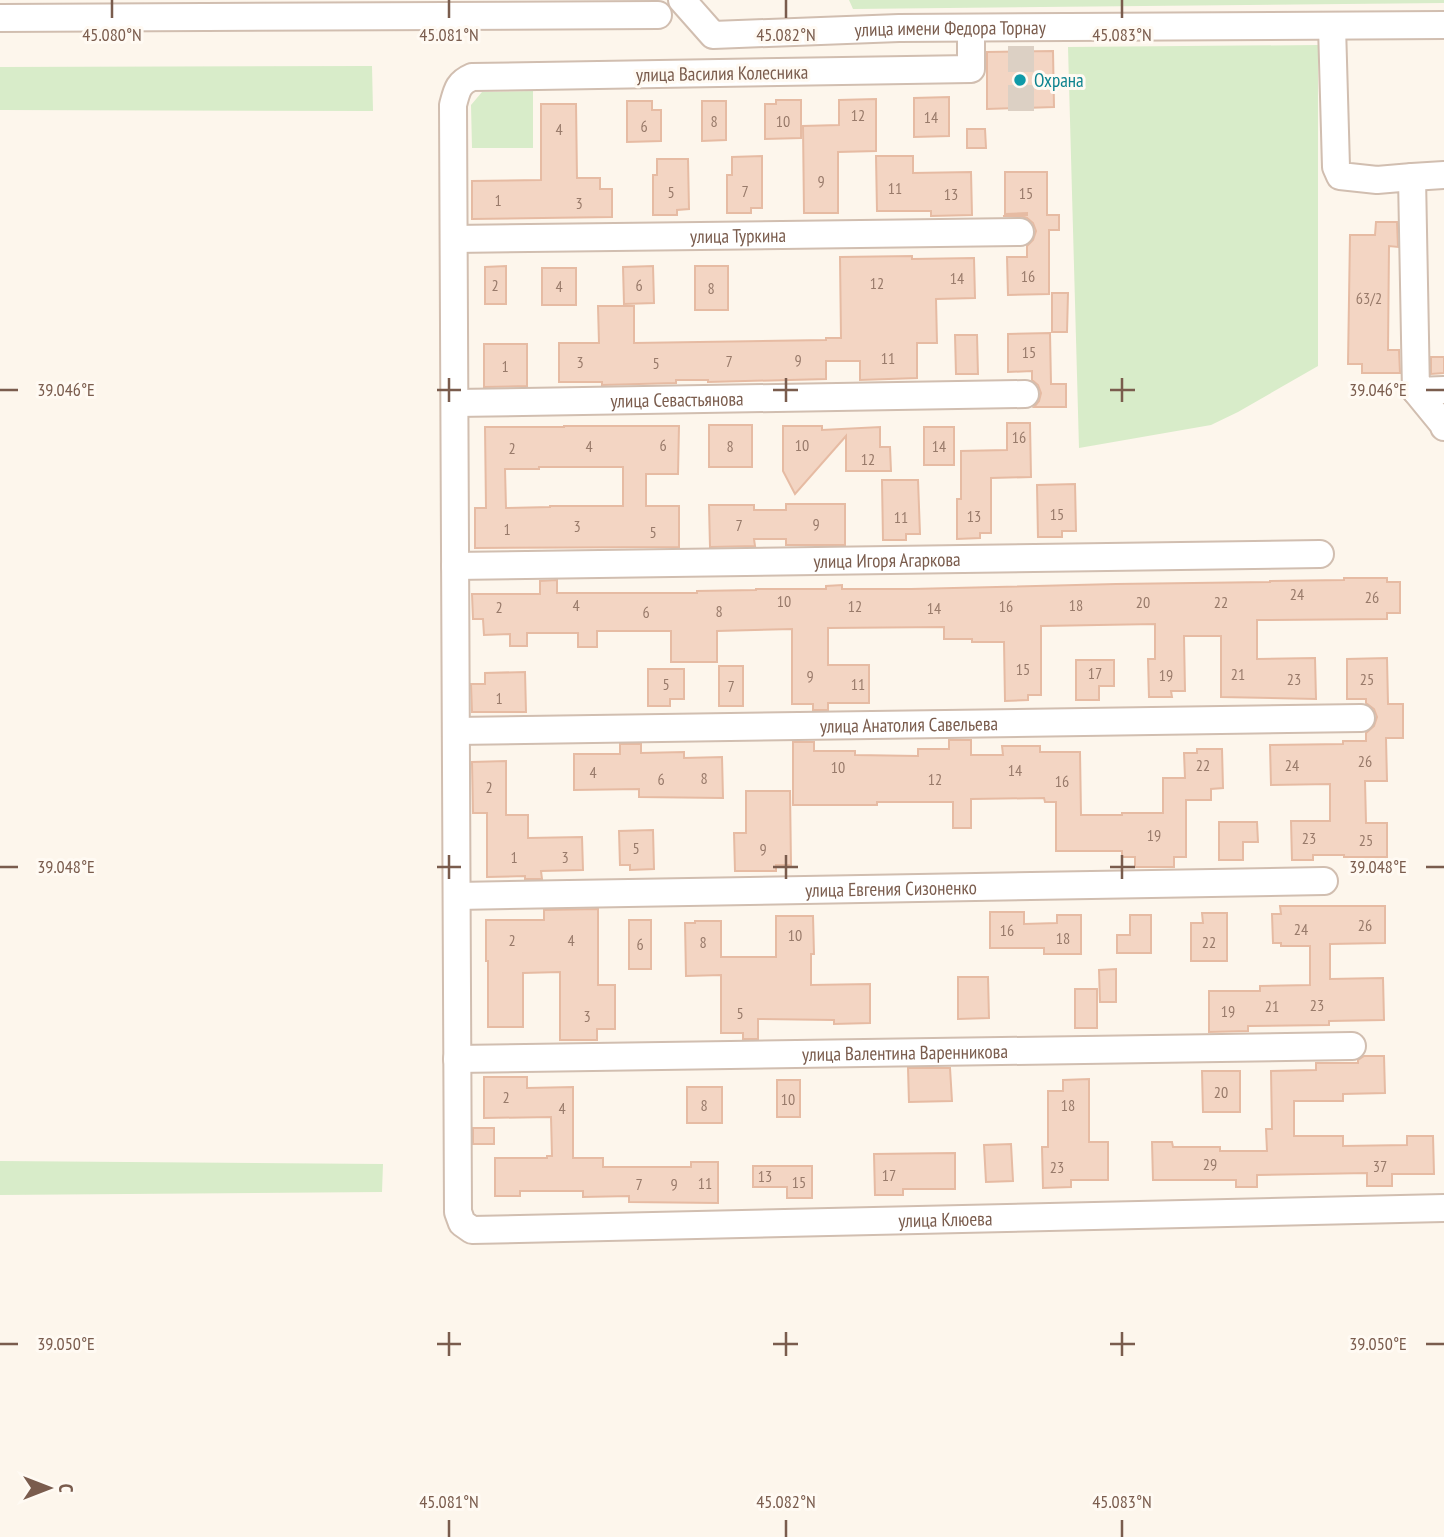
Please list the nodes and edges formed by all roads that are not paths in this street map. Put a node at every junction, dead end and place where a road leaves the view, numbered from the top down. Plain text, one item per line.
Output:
1 (682, 0) edge
2 (354, 8) edge
3 (658, 15) dead end
4 (0, 18) edge
5 (1444, 25) edge
6 (1332, 26) junction
7 (971, 28) junction
8 (1444, 175) edge
9 (1412, 177) junction
10 (1020, 232) dead end
11 (454, 239) junction
12 (1444, 390) edge
13 (1416, 391) junction
14 (1025, 394) dead end
15 (455, 403) junction
16 (1444, 427) edge
17 (1320, 554) dead end
18 (455, 566) junction
19 (1361, 718) dead end
20 (456, 731) junction
21 (1324, 881) dead end
22 (457, 897) junction
23 (1352, 1045) dead end
24 (457, 1059) junction
25 (1444, 1208) edge

1 - 7 street, улица имени Федора Торнау
2 - 3 street
2 - 4 street
5 - 6 street, улица имени Федора Торнау
6 - 7 street, улица имени Федора Торнау
6 - 9 street
7 - 11 street, улица Василия Колесника
8 - 9 street
9 - 13 street
10 - 11 street, улица Туркина
11 - 15 street
12 - 13 street
13 - 16 street
14 - 15 street, улица Севастьянова
15 - 18 street
17 - 18 street, улица Игоря Агаркова
18 - 20 street
19 - 20 street, улица Анатолия Савельева
20 - 22 street
21 - 22 street, улица Евгения Сизоненко
22 - 24 street
23 - 24 street, улица Валентина Варенникова
24 - 25 street, улица Клюева

